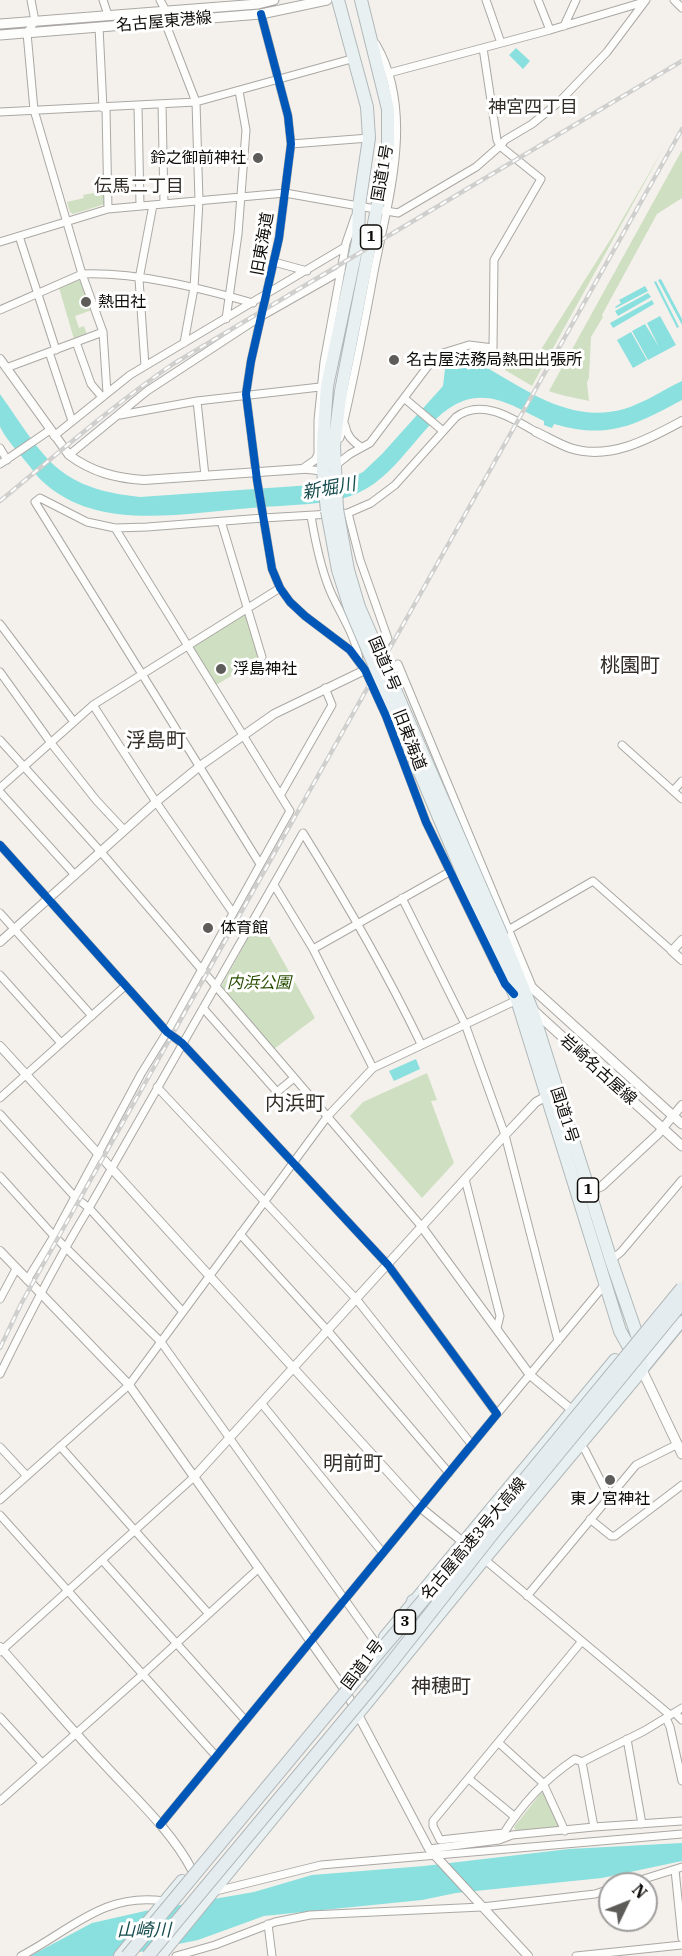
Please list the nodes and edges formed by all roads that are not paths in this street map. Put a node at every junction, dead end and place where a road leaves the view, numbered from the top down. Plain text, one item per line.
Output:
1 (31, 0) edge
2 (103, 0) edge
3 (160, 0) edge
4 (274, 0) edge
5 (327, 0) edge
6 (338, 0) edge
7 (362, 0) edge
8 (486, 0) edge
9 (538, 0) edge
10 (576, 0) edge
11 (674, 0) edge
12 (645, 1) edge
13 (258, 2) edge
14 (194, 4) edge
15 (682, 8) edge
16 (166, 11) junction
17 (261, 14) junction
18 (108, 15) junction
19 (35, 21) junction
20 (165, 22) junction
21 (0, 24) edge
22 (564, 26) junction
23 (99, 27) junction
24 (550, 30) junction
25 (27, 33) junction
26 (370, 34) junction
27 (0, 35) edge
28 (501, 43) junction
29 (483, 48) junction
30 (355, 58) junction
31 (389, 73) junction
32 (279, 78) junction
33 (239, 91) junction
34 (196, 102) junction
35 (162, 104) junction
36 (138, 106) junction
37 (104, 108) junction
38 (34, 110) junction
39 (0, 112) edge
40 (369, 138) junction
41 (291, 144) junction
42 (500, 146) junction
43 (285, 193) junction
44 (240, 197) junction
45 (199, 201) junction
46 (164, 204) junction
47 (153, 205) junction
48 (140, 206) junction
49 (359, 206) junction
50 (108, 209) junction
51 (381, 209) junction
52 (67, 222) junction
53 (20, 236) junction
54 (0, 242) edge
55 (345, 247) junction
56 (274, 262) junction
57 (307, 271) junction
58 (341, 271) junction
59 (82, 274) junction
60 (140, 279) junction
61 (194, 288) junction
62 (38, 293) junction
63 (268, 294) junction
64 (228, 297) junction
65 (253, 303) junction
66 (0, 310) edge
67 (260, 318) junction
68 (226, 319) junction
69 (103, 332) junction
70 (76, 342) junction
71 (184, 343) junction
72 (53, 351) junction
73 (0, 359) edge
74 (145, 366) junction
75 (6, 368) junction
76 (320, 387) junction
77 (246, 394) junction
78 (104, 395) junction
79 (404, 398) junction
80 (197, 401) junction
81 (118, 416) junction
82 (72, 421) junction
83 (682, 421) edge
84 (344, 423) junction
85 (442, 429) junction
86 (536, 432) joint
87 (52, 433) junction
88 (317, 440) junction
89 (361, 447) junction
90 (0, 448) edge
91 (69, 455) junction
92 (323, 455) junction
93 (6, 460) edge
94 (302, 469) junction
95 (330, 471) junction
96 (205, 476) junction
97 (257, 476) junction
98 (348, 513) junction
99 (263, 516) junction
100 (311, 516) junction
101 (220, 521) junction
102 (115, 528) junction
103 (280, 588) junction
104 (248, 608) junction
105 (0, 624) edge
106 (187, 646) junction
107 (262, 657) dead end
108 (358, 660) junction
109 (365, 670) junction
110 (0, 672) edge
111 (142, 674) junction
112 (325, 688) junction
113 (377, 696) junction
114 (416, 704) junction
115 (93, 705) junction
116 (386, 716) junction
117 (74, 722) junction
118 (243, 735) junction
119 (0, 740) edge
120 (51, 743) junction
121 (622, 745) dead end
122 (200, 766) junction
123 (24, 767) junction
124 (682, 781) edge
125 (0, 790) edge
126 (673, 791) junction
127 (280, 794) junction
128 (682, 799) edge
129 (156, 802) junction
130 (124, 830) junction
131 (0, 845) edge
132 (100, 852) junction
133 (260, 864) junction
134 (451, 871) junction
135 (75, 875) junction
136 (274, 885) junction
137 (402, 898) junction
138 (48, 899) junction
139 (0, 913) edge
140 (233, 913) junction
141 (359, 924) junction
142 (14, 929) junction
143 (501, 935) junction
144 (682, 940) edge
145 (0, 942) edge
146 (313, 949) junction
147 (672, 951) junction
148 (682, 960) edge
149 (202, 970) junction
150 (0, 975) edge
151 (519, 976) junction
152 (125, 986) junction
153 (532, 986) junction
154 (215, 987) junction
155 (516, 997) junction
156 (202, 1008) junction
157 (532, 1010) junction
158 (92, 1016) junction
159 (465, 1024) junction
160 (167, 1032) junction
161 (182, 1042) junction
162 (61, 1043) junction
163 (421, 1044) junction
164 (0, 1046) edge
165 (373, 1068) junction
166 (26, 1075) junction
167 (294, 1078) junction
168 (157, 1087) junction
169 (547, 1096) junction
170 (0, 1098) edge
171 (682, 1105) edge
172 (0, 1114) edge
173 (673, 1116) junction
174 (327, 1117) junction
175 (682, 1124) edge
176 (663, 1129) junction
177 (505, 1135) junction
178 (682, 1146) edge
179 (98, 1155) junction
180 (293, 1162) junction
181 (111, 1169) junction
182 (0, 1176) edge
183 (465, 1179) junction
184 (682, 1180) edge
185 (589, 1192) junction
186 (75, 1197) junction
187 (264, 1202) junction
188 (89, 1208) junction
189 (422, 1227) junction
190 (240, 1234) junction
191 (54, 1236) junction
192 (66, 1246) junction
193 (0, 1251) edge
194 (611, 1260) junction
195 (388, 1264) junction
196 (16, 1269) junction
197 (210, 1276) junction
198 (27, 1280) junction
199 (682, 1280) edge
200 (606, 1283) junction
201 (682, 1288) edge
202 (39, 1293) junction
203 (0, 1299) edge
204 (357, 1300) junction
205 (682, 1303) edge
206 (183, 1312) junction
207 (682, 1321) edge
208 (497, 1328) junction
209 (328, 1331) junction
210 (637, 1335) junction
211 (558, 1341) junction
212 (161, 1342) junction
213 (628, 1346) junction
214 (294, 1368) junction
215 (642, 1370) junction
216 (0, 1374) edge
217 (530, 1375) junction
218 (129, 1385) junction
219 (262, 1404) junction
220 (572, 1410) junction
221 (497, 1414) junction
222 (231, 1438) junction
223 (472, 1444) junction
224 (579, 1444) junction
225 (678, 1444) junction
226 (0, 1446) edge
227 (60, 1446) junction
228 (682, 1454) edge
229 (449, 1473) junction
230 (27, 1476) junction
231 (194, 1477) junction
232 (682, 1485) edge
233 (610, 1496) junction
234 (0, 1500) edge
235 (421, 1508) junction
236 (0, 1515) edge
237 (590, 1519) junction
238 (135, 1530) junction
239 (463, 1542) junction
240 (383, 1553) junction
241 (484, 1559) junction
242 (102, 1560) junction
243 (259, 1568) junction
244 (68, 1591) junction
245 (527, 1596) junction
246 (345, 1600) junction
247 (413, 1601) junction
248 (208, 1613) junction
249 (311, 1641) junction
250 (582, 1641) junction
251 (176, 1642) junction
252 (378, 1646) junction
253 (1, 1650) edge
254 (143, 1674) junction
255 (345, 1690) junction
256 (682, 1708) edge
257 (358, 1714) junction
258 (671, 1716) junction
259 (0, 1717) edge
260 (244, 1720) junction
261 (682, 1720) edge
262 (76, 1734) junction
263 (627, 1738) junction
264 (499, 1743) junction
265 (215, 1755) junction
266 (582, 1761) junction
267 (42, 1763) junction
268 (469, 1779) junction
269 (682, 1781) edge
270 (543, 1784) junction
271 (0, 1801) edge
272 (515, 1817) junction
273 (682, 1821) edge
274 (642, 1824) junction
275 (160, 1825) junction
276 (594, 1827) junction
277 (565, 1831) junction
278 (682, 1834) edge
279 (502, 1836) junction
280 (433, 1853) junction
281 (679, 1869) edge
282 (192, 1870) junction
283 (658, 1875) edge
284 (598, 1892) edge
285 (211, 1894) junction
286 (162, 1904) junction
287 (481, 1906) junction
288 (268, 1924) junction
289 (682, 1938) edge
290 (137, 1943) junction
291 (682, 1945) edge
292 (167, 1954) edge
293 (611, 1954) edge
294 (21, 1956) edge
295 (120, 1956) edge
296 (127, 1956) edge
297 (148, 1956) edge
298 (272, 1956) edge
299 (528, 1956) edge
300 (576, 1956) edge

1 - 19 street
2 - 18 street
3 - 16 street
4 - 13 main road, 名古屋東港線
5 - 17 main road, 名古屋東港線
6 - 30 highway, 国道1号 / 1
7 - 26 highway, 国道1号 / 1
8 - 28 street
9 - 24 street
10 - 22 street
11 - 15 street
12 - 22 street
12 - 42 street
13 - 14 main road, 名古屋東港線
14 - 16 main road, 名古屋東港線
16 - 18 main road, 名古屋東港線
17 - 20 main road, 名古屋東港線
17 - 32 street, 旧東海道
18 - 19 main road, 名古屋東港線
19 - 21 main road, 名古屋東港線
19 - 25 street
20 - 23 main road, 名古屋東港線
20 - 34 street
22 - 24 street
23 - 25 main road, 名古屋東港線
23 - 37 street
24 - 28 street
25 - 27 main road, 名古屋東港線
25 - 38 street
26 - 31 street
26 - 51 highway, 国道1号 / 1
28 - 29 street
29 - 31 street
29 - 42 street
30 - 32 street
30 - 40 highway, 国道1号 / 1
31 - 51 street
32 - 33 street
32 - 41 street, 旧東海道
33 - 34 street
33 - 44 street
34 - 35 street
34 - 45 street
35 - 36 street
35 - 46 street
36 - 37 street
36 - 48 street
37 - 38 street
37 - 50 street
38 - 39 street
38 - 52 street
40 - 41 street
40 - 49 highway, 国道1号 / 1
41 - 43 street, 旧東海道
42 - 51 street
42 - 79 street
43 - 44 street
43 - 49 street
43 - 56 street, 旧東海道
44 - 45 street
44 - 64 street
45 - 46 street
45 - 61 street
46 - 47 street
47 - 48 street
47 - 60 street
48 - 50 street
49 - 51 street
49 - 55 street
49 - 92 highway, 国道1号 / 1
50 - 52 street
51 - 84 street
51 - 95 highway, 国道1号 / 1
52 - 53 street
52 - 59 street
53 - 54 street
53 - 62 street
55 - 57 street
55 - 58 street
56 - 57 street
56 - 63 street, 旧東海道
57 - 63 street
58 - 67 street
58 - 76 street
59 - 60 street
59 - 62 street
59 - 69 street
60 - 61 street
60 - 74 street
61 - 64 street
61 - 71 street
62 - 66 street
62 - 72 street
63 - 65 street
63 - 67 street, 旧東海道
64 - 65 street
64 - 68 street
65 - 68 street
67 - 77 street, 旧東海道
67 - 81 street
68 - 71 street
69 - 70 street
69 - 78 street
70 - 72 street
70 - 78 street
71 - 74 street
72 - 75 street
72 - 82 street
73 - 75 street
74 - 78 street
75 - 87 street
76 - 77 street
76 - 88 street
77 - 80 street
77 - 97 street, 旧東海道
78 - 82 street
79 - 85 street
79 - 89 street
80 - 81 street
80 - 96 street
81 - 91 street
82 - 87 street
83 - 86 street
84 - 89 street
84 - 95 street
85 - 86 street
85 - 98 street
87 - 91 street
87 - 93 street
88 - 92 street
88 - 94 street
89 - 95 street
90 - 93 street
91 - 96 street
92 - 95 highway, 国道1号 / 1
94 - 95 street
94 - 97 street
95 - 143 highway, 国道1号 / 1, bridge
96 - 97 street
97 - 99 street, 旧東海道
98 - 100 street
98 - 109 street
99 - 100 street
99 - 101 street
99 - 103 street, 旧東海道
100 - 108 street
101 - 102 street
101 - 104 street
102 - 106 street
102 - 111 street
103 - 104 street
103 - 108 street, 旧東海道
104 - 106 street
104 - 107 street
105 - 117 street
106 - 111 street
106 - 118 street
108 - 109 street, 旧東海道
109 - 112 street
109 - 113 street, 旧東海道
110 - 120 street
111 - 115 street
111 - 122 street
112 - 118 street
112 - 127 street
113 - 114 street
113 - 116 street, 旧東海道
114 - 116 street
114 - 143 street
115 - 117 street
115 - 129 street
116 - 134 street, 旧東海道
117 - 120 street
118 - 122 street
118 - 127 street
119 - 123 street
120 - 123 street
120 - 130 street
121 - 126 street
122 - 129 street
122 - 133 street
123 - 125 street
123 - 132 street
124 - 126 street
125 - 135 street
126 - 128 street
127 - 133 street
129 - 130 street
129 - 140 street
130 - 132 street
131 - 138 street
132 - 135 street
132 - 149 street
133 - 140 street
134 - 137 street
134 - 155 street, 旧東海道
135 - 138 street
136 - 141 street
136 - 146 street
136 - 154 street
137 - 141 street
137 - 159 street
138 - 142 street
138 - 152 street
139 - 142 street
140 - 149 street
141 - 146 street
141 - 163 street
142 - 145 street
142 - 158 street
143 - 147 street
143 - 151 highway, 国道1号 / 1
143 - 153 street
143 - 155 highway, 国道1号 / 1
144 - 147 street
146 - 165 street
147 - 148 street
149 - 154 street
149 - 160 street
150 - 162 street
151 - 153 main road, 岩崎名古屋線
151 - 157 highway, 国道1号 / 1
152 - 158 street
152 - 160 street
153 - 173 main road, 岩崎名古屋線
154 - 156 street
154 - 167 street
155 - 157 main road, 岩崎名古屋線
155 - 159 street
155 - 169 highway, 国道1号 / 1
156 - 161 street
156 - 167 street
157 - 176 main road, 岩崎名古屋線
157 - 185 highway, 国道1号 / 1
158 - 162 street
159 - 163 street
159 - 177 street
160 - 161 street
160 - 179 street
161 - 168 street
161 - 180 street
162 - 166 street
163 - 165 street
164 - 166 street
165 - 174 street
166 - 170 street
166 - 179 street
167 - 174 street
168 - 181 street
168 - 187 street
169 - 177 street
169 - 200 highway, 国道1号 / 1
171 - 173 street
172 - 186 street
173 - 175 main road, 岩崎名古屋線
173 - 176 street
174 - 180 street
174 - 189 street
176 - 178 main road, 岩崎名古屋線
176 - 185 street
177 - 183 street
177 - 211 street
179 - 181 street
179 - 186 street
180 - 187 street
180 - 195 street
181 - 188 street
181 - 197 street
182 - 191 street
183 - 189 street
183 - 208 street
184 - 194 street
185 - 194 highway, 国道1号 / 1
186 - 188 street
186 - 191 street
187 - 190 street
187 - 204 street
188 - 192 street
188 - 206 street
189 - 195 street
189 - 208 street
190 - 197 street
190 - 209 street
191 - 192 street
191 - 198 street
192 - 202 street
192 - 212 street
193 - 196 street
194 - 210 highway, 国道1号 / 1
195 - 204 street
195 - 221 street
196 - 198 street
196 - 203 street
197 - 206 street
197 - 214 street
198 - 202 street
199 - 210 main road
200 - 211 street
200 - 213 highway, 国道1号 / 1
201 - 290 highway, 名古屋高速3号大高線 / 3, bridge
202 - 216 street
202 - 218 street
204 - 209 street
204 - 223 street
205 - 297 highway, 名古屋高速3号大高線 / 3, bridge
206 - 212 street
207 - 215 main road
208 - 217 street
209 - 214 street
209 - 229 street
210 - 213 main road
210 - 215 highway, 国道1号 / 1
211 - 217 street
212 - 218 street
212 - 222 street
213 - 215 highway, 国道1号 / 1
213 - 220 highway, 国道1号
214 - 219 street
214 - 235 street
215 - 224 highway, 国道1号
215 - 225 main road
217 - 220 street
217 - 221 street
218 - 227 street
218 - 231 street
219 - 222 street
219 - 240 street
220 - 239 highway, 国道1号
221 - 223 street
222 - 231 street
222 - 246 street
223 - 229 street
224 - 233 street
224 - 241 highway, 国道1号
225 - 228 main road
225 - 233 street
226 - 230 street
227 - 230 street
227 - 238 street
229 - 235 street
230 - 234 street
231 - 238 street
231 - 243 street
232 - 237 street
233 - 237 street
235 - 239 street
235 - 240 street
236 - 244 street
237 - 245 street
238 - 242 street
238 - 248 street
239 - 247 highway, 国道1号
240 - 246 street
241 - 245 street
241 - 257 highway, 国道1号
242 - 244 street
242 - 251 street
243 - 248 street
243 - 249 street
244 - 253 street
244 - 254 street
245 - 250 street
246 - 249 street
246 - 252 street
247 - 252 highway, 国道1号
247 - 290 highway, bridge
248 - 251 street
249 - 255 street
249 - 260 street
250 - 258 street
250 - 264 street
251 - 254 street
251 - 260 street
252 - 255 highway, 国道1号
253 - 262 street
254 - 262 street
254 - 265 street
255 - 257 street
255 - 282 highway, 国道1号
256 - 258 street
257 - 280 street
257 - 285 highway, 国道1号
258 - 261 street
258 - 263 street
258 - 269 street
259 - 267 street
260 - 265 street
262 - 267 street
262 - 275 street
263 - 266 street
263 - 274 street
264 - 268 street
264 - 270 street
265 - 275 street
266 - 270 street
266 - 276 street
267 - 271 street
268 - 272 street
268 - 279 street
270 - 272 street
270 - 277 street
272 - 279 street
273 - 274 street
274 - 276 street
275 - 282 street
276 - 277 street
277 - 279 street
278 - 280 street
279 - 280 street
280 - 285 street
280 - 287 street
281 - 283 street
281 - 289 street
282 - 286 highway, 国道1号
284 - 287 street
285 - 292 highway, 国道1号
286 - 294 street
286 - 295 highway, 国道1号
287 - 288 street
287 - 299 street
288 - 292 street
288 - 298 street
290 - 296 highway, 名古屋高速3号大高線 / 3, bridge
291 - 293 street
293 - 300 street

